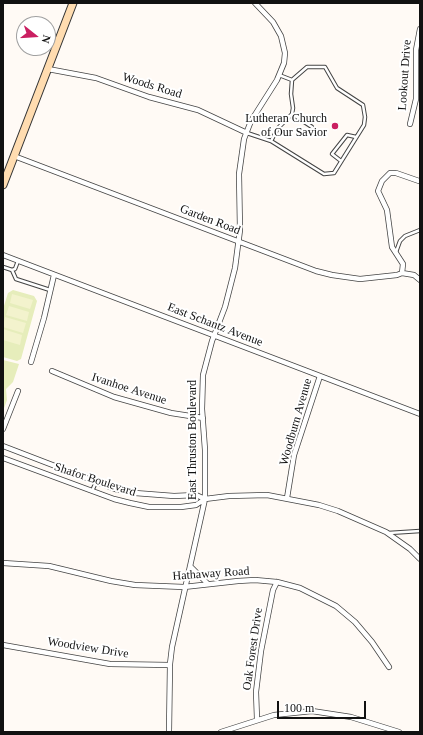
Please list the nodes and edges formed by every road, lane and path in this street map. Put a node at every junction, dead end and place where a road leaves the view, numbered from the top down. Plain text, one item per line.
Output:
1 (73, 3) edge
2 (255, 3) edge
3 (420, 28) edge
4 (48, 69) junction
5 (279, 75) junction
6 (292, 80) junction
7 (292, 114) junction
8 (410, 124) dead end
9 (312, 127) dead end
10 (246, 133) junction
11 (356, 137) junction
12 (271, 142) junction
13 (14, 156) junction
14 (341, 161) junction
15 (419, 181) edge
16 (3, 185) edge
17 (420, 230) edge
18 (239, 242) junction
19 (396, 254) junction
20 (3, 256) edge
21 (18, 261) junction
22 (3, 267) edge
23 (12, 270) junction
24 (402, 273) junction
25 (54, 275) junction
26 (420, 280) edge
27 (51, 290) junction
28 (214, 336) junction
29 (31, 362) dead end
30 (52, 371) dead end
31 (320, 376) junction
32 (18, 391) dead end
33 (420, 414) edge
34 (203, 418) junction
35 (3, 429) edge
36 (3, 446) edge
37 (3, 458) edge
38 (96, 481) junction
39 (92, 491) junction
40 (287, 498) junction
41 (205, 499) junction
42 (420, 531) edge
43 (388, 533) junction
44 (420, 559) edge
45 (3, 563) edge
46 (190, 566) junction
47 (277, 582) junction
48 (208, 584) junction
49 (184, 588) junction
50 (3, 645) edge
51 (170, 665) junction
52 (389, 667) dead end
53 (257, 719) junction
54 (169, 732) edge
55 (221, 732) edge
56 (399, 732) edge

1 - 4 main road
2 - 5 street, East Thruston Boulevard
3 - 8 street, Lookout Drive
4 - 10 street, Woods Road
4 - 13 main road
5 - 6 lane
5 - 10 street, East Thruston Boulevard
6 - 7 lane
6 - 11 lane
7 - 9 lane
7 - 12 lane
10 - 12 lane
10 - 18 street, East Thruston Boulevard
11 - 14 lane
11 - 14 lane
12 - 14 lane
13 - 16 main road
13 - 18 street, Garden Road
15 - 19 street
17 - 19 lane
18 - 24 street, Garden Road
18 - 28 street, East Thruston Boulevard
19 - 24 street
20 - 21 street, East Schantz Avenue
21 - 23 lane
21 - 25 street, East Schantz Avenue
22 - 23 lane
23 - 27 lane
24 - 26 street
25 - 27 street
25 - 28 street, East Schantz Avenue
27 - 29 street
28 - 31 street, East Schantz Avenue
28 - 34 street, East Thruston Boulevard
30 - 34 street, Ivanhoe Avenue
31 - 33 street, East Schantz Avenue
31 - 40 street, Woodburn Avenue
32 - 35 street
34 - 41 street, East Thruston Boulevard
36 - 38 street, Shafor Boulevard
37 - 39 street, Shafor Boulevard
38 - 39 lane
38 - 41 street, Shafor Boulevard
39 - 41 street, Shafor Boulevard
40 - 41 street, Shafor Boulevard
40 - 43 street, Shafor Boulevard
41 - 46 street, East Thruston Boulevard
42 - 43 lane
43 - 44 street, Shafor Boulevard
45 - 49 street, Hathaway Road
46 - 48 street
46 - 49 street, East Thruston Boulevard
47 - 48 street, Hathaway Road
47 - 52 street, Hathaway Road
47 - 53 street, Oak Forest Drive
48 - 49 street, Hathaway Road
49 - 51 street, East Thruston Boulevard
50 - 51 street, Woodview Drive
51 - 54 street, East Thruston Boulevard
53 - 55 street
53 - 56 street

